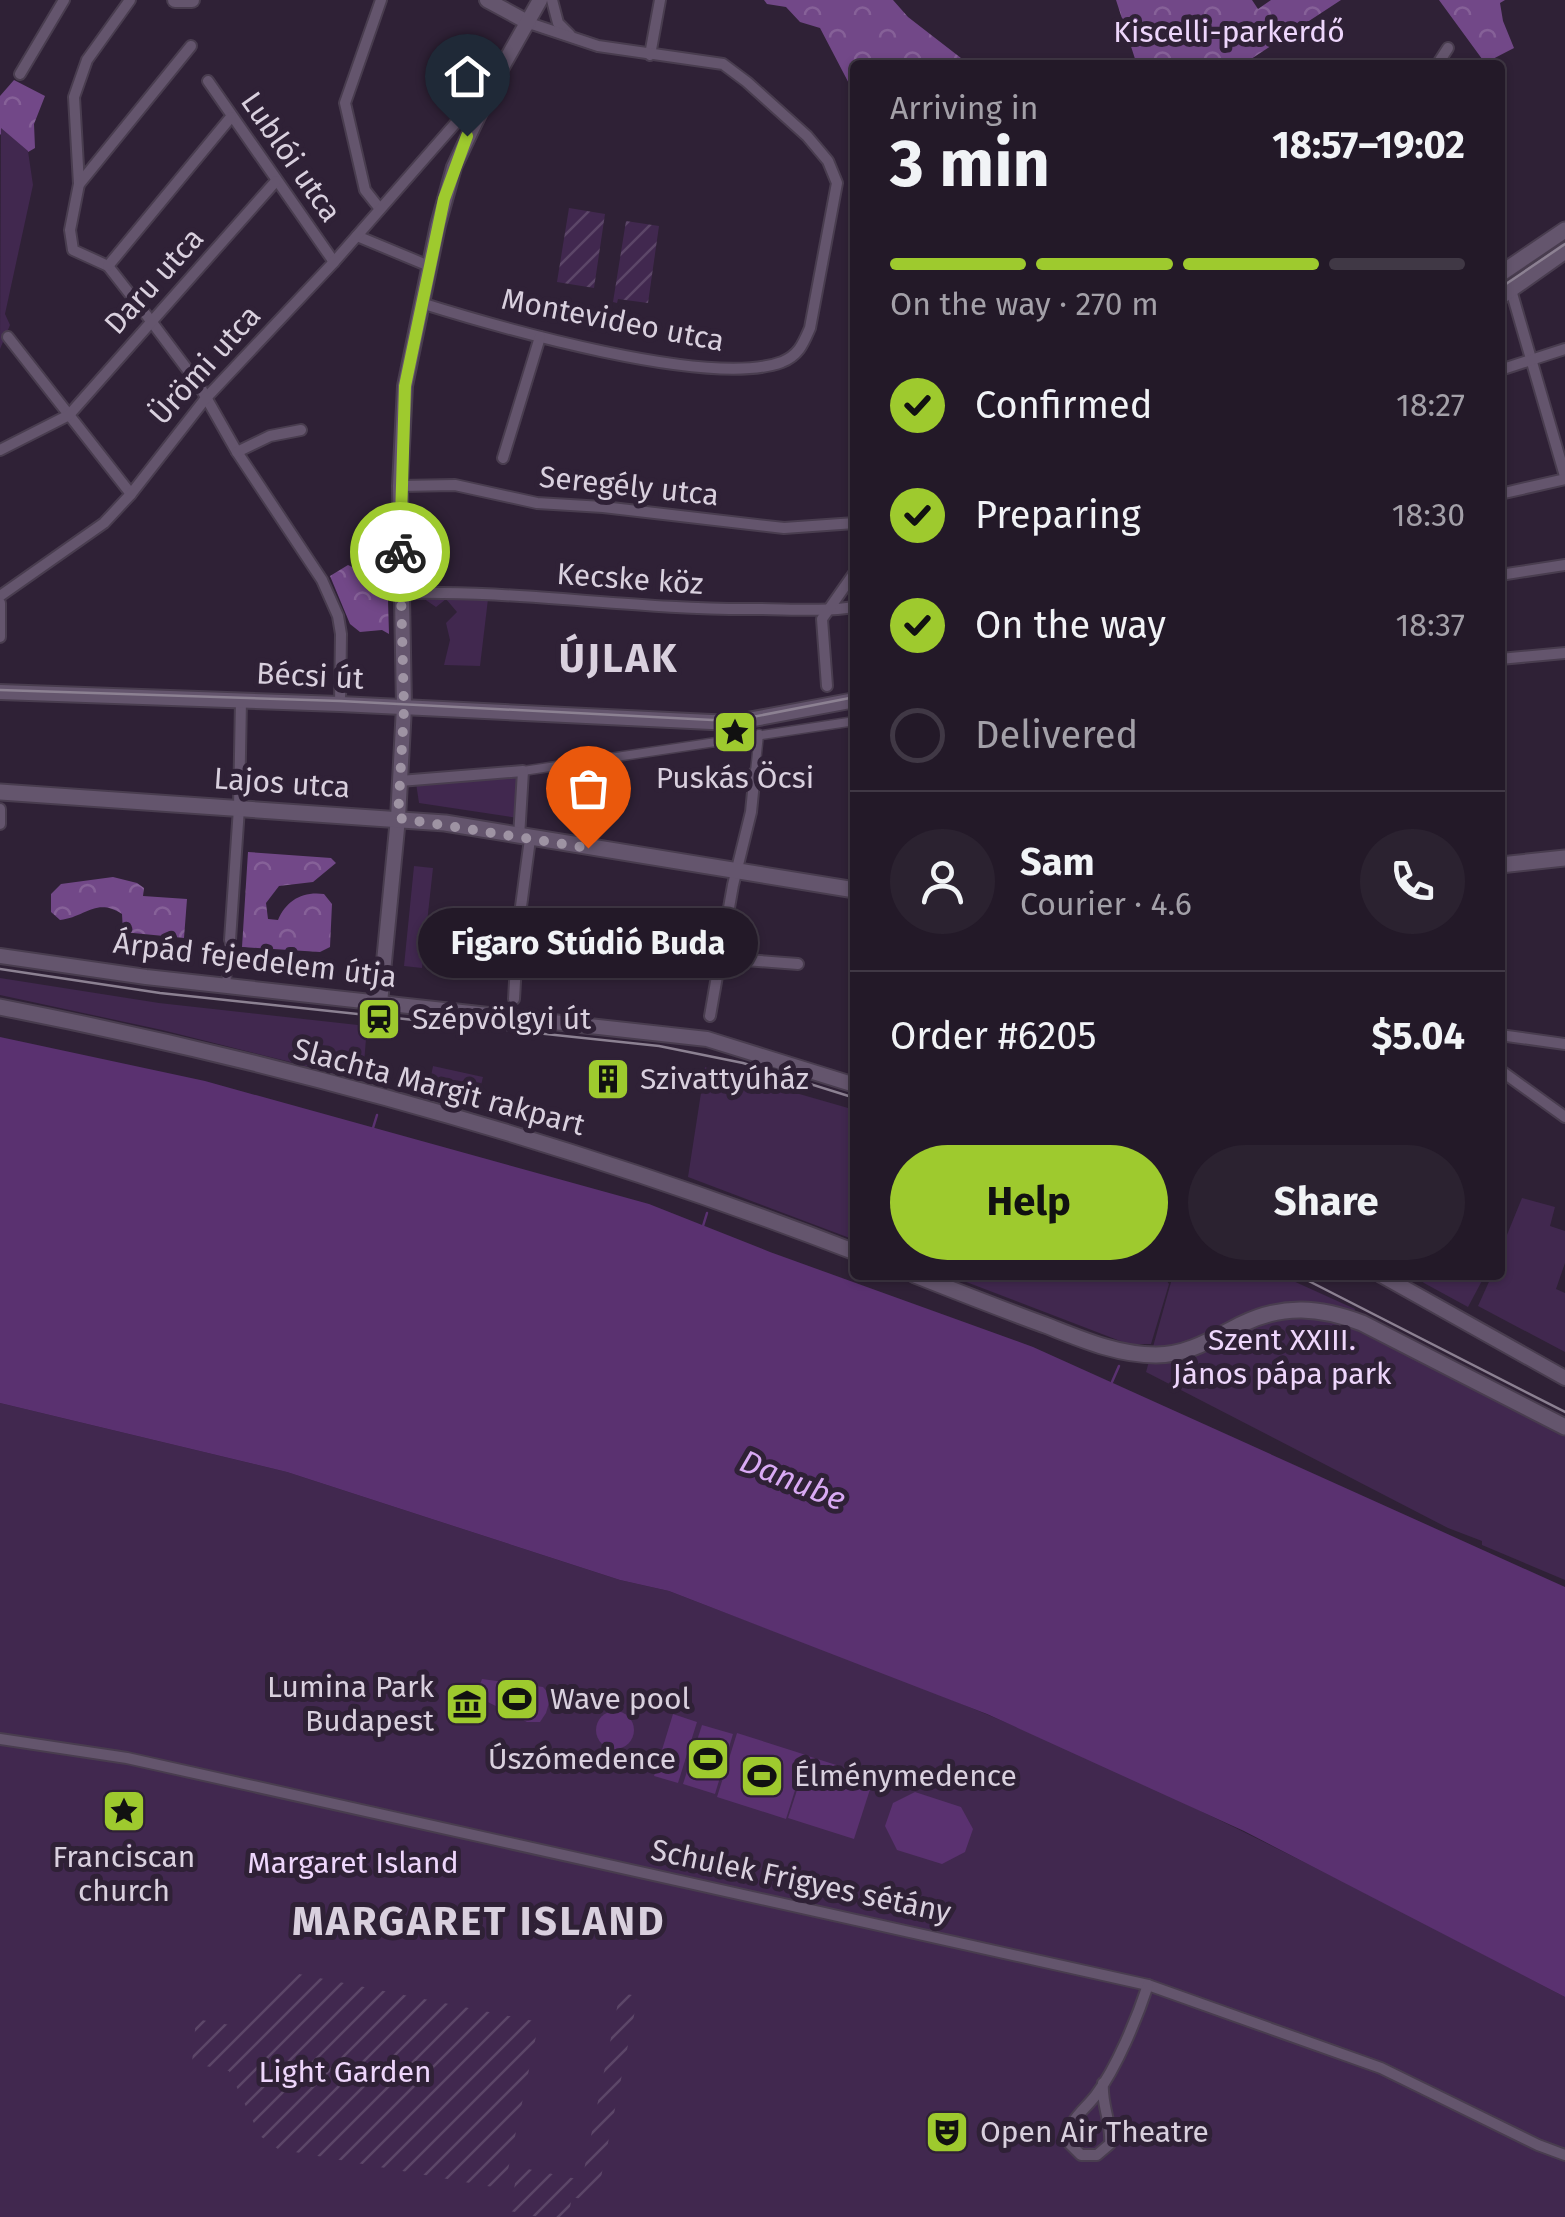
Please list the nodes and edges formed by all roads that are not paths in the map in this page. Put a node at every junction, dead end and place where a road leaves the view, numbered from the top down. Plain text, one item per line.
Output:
1 (64, 0) edge
2 (130, 0) edge
3 (175, 0) edge
4 (192, 0) edge
5 (381, 0) edge
6 (487, 0) edge
7 (540, 0) edge
8 (552, 0) edge
9 (660, 0) edge
10 (529, 23) junction
11 (574, 39) junction
12 (192, 46) dead end
13 (1448, 48) dead end
14 (650, 55) junction
15 (1440, 60) edge
16 (20, 74) dead end
17 (497, 76) junction
18 (208, 82) dead end
19 (231, 117) junction
20 (461, 149) junction
21 (434, 150) junction
22 (276, 181) junction
23 (80, 184) junction
24 (380, 209) junction
25 (1565, 230) edge
26 (357, 236) junction
27 (1565, 252) edge
28 (334, 262) junction
29 (108, 266) junction
30 (429, 266) junction
31 (1505, 271) edge
32 (1505, 294) edge
33 (422, 303) junction
34 (151, 322) junction
35 (540, 336) junction
36 (8, 337) dead end
37 (1565, 348) edge
38 (1530, 360) junction
39 (1505, 368) edge
40 (206, 398) junction
41 (69, 414) junction
42 (301, 430) dead end
43 (0, 450) edge
44 (237, 452) junction
45 (503, 458) dead end
46 (1565, 478) edge
47 (400, 486) junction
48 (1505, 493) edge
49 (132, 494) junction
50 (850, 523) edge
51 (1565, 565) edge
52 (1505, 574) edge
53 (850, 580) edge
54 (402, 593) junction
55 (0, 596) edge
56 (0, 603) edge
57 (850, 607) edge
58 (825, 611) junction
59 (0, 637) edge
60 (1565, 653) edge
61 (1505, 659) edge
62 (827, 686) dead end
63 (0, 692) edge
64 (241, 700) junction
65 (850, 701) edge
66 (340, 704) junction
67 (404, 707) junction
68 (850, 722) edge
69 (759, 734) junction
70 (524, 772) junction
71 (755, 772) joint
72 (400, 782) junction
73 (0, 792) edge
74 (238, 808) junction
75 (0, 810) edge
76 (398, 818) junction
77 (0, 824) edge
78 (525, 838) junction
79 (1565, 858) edge
80 (1505, 864) edge
81 (738, 871) junction
82 (850, 889) edge
83 (518, 929) junction
84 (230, 940) joint
85 (0, 956) edge
86 (720, 958) junction
87 (798, 964) dead end
88 (226, 986) junction
89 (514, 999) dead end
90 (380, 1003) junction
91 (0, 1007) edge
92 (710, 1016) dead end
93 (1505, 1036) edge
94 (1565, 1044) edge
95 (1505, 1077) edge
96 (850, 1083) edge
97 (1565, 1117) edge
98 (850, 1250) edge
99 (928, 1280) edge
100 (1407, 1281) edge
101 (1565, 1378) edge
102 (1565, 1427) edge
103 (0, 1739) edge
104 (1148, 1984) junction
105 (1103, 2082) junction
106 (1565, 2155) edge

1 - 16 street
2 - 23 street
3 - 4 street
5 - 24 street
6 - 10 street
7 - 10 street
8 - 11 street
9 - 14 street
10 - 11 street, Montevideo utca
10 - 17 street
11 - 14 street, Montevideo utca
12 - 23 street
13 - 15 street
14 - 35 street, Montevideo utca
17 - 20 street
17 - 21 street, Ürömi utca
18 - 19 street, Lublói utca
19 - 22 street, Lublói utca
19 - 29 street
20 - 21 street
20 - 30 street
21 - 24 street, Ürömi utca
22 - 28 street, Lublói utca
22 - 34 street, Daru utca
23 - 29 street
24 - 26 street, Ürömi utca
25 - 31 main road
26 - 28 street, Ürömi utca
26 - 30 street
27 - 32 main road
28 - 40 street, Ürömi utca
29 - 34 street
30 - 33 street
32 - 38 street
33 - 35 street, Montevideo utca
33 - 47 street
34 - 40 street
34 - 41 street, Daru utca
35 - 45 street
36 - 41 street
37 - 38 street
38 - 39 street
38 - 46 street
40 - 44 street
40 - 49 street, Ürömi utca
41 - 43 street
41 - 49 street
42 - 44 street
44 - 66 street
46 - 48 street
47 - 50 street, Seregély utca
47 - 54 street
49 - 55 street, Ürömi utca
51 - 52 street
53 - 58 street
54 - 58 street, Kecske köz
54 - 67 street
56 - 59 street
57 - 58 street, Kecske köz
58 - 62 street
60 - 61 street
63 - 64 street, Bécsi út
64 - 66 street, Bécsi út
64 - 74 street
65 - 67 street, Bécsi út
66 - 67 street, Bécsi út
67 - 72 street
68 - 69 street
69 - 70 street
69 - 71 street
70 - 72 street
70 - 78 street
71 - 81 street
72 - 76 street
73 - 74 main road, Lajos utca
74 - 76 main road, Lajos utca
74 - 84 street
75 - 77 street
76 - 78 main road, Lajos utca
76 - 90 street
78 - 81 main road, Lajos utca
78 - 83 street
79 - 80 main road
81 - 82 main road, Lajos utca
81 - 86 street
83 - 86 street
83 - 89 street
84 - 88 street
85 - 88 street, Árpád fejedelem útja
86 - 87 street
86 - 92 street
88 - 90 street, Árpád fejedelem útja
90 - 96 street, Árpád fejedelem útja
91 - 98 main road, Slachta Margit rakpart
93 - 94 street
95 - 97 street
99 - 102 main road
100 - 101 street
103 - 104 street, Schulek Frigyes sétány
104 - 105 street
104 - 106 street, Schulek Frigyes sétány
105 - 105 street

